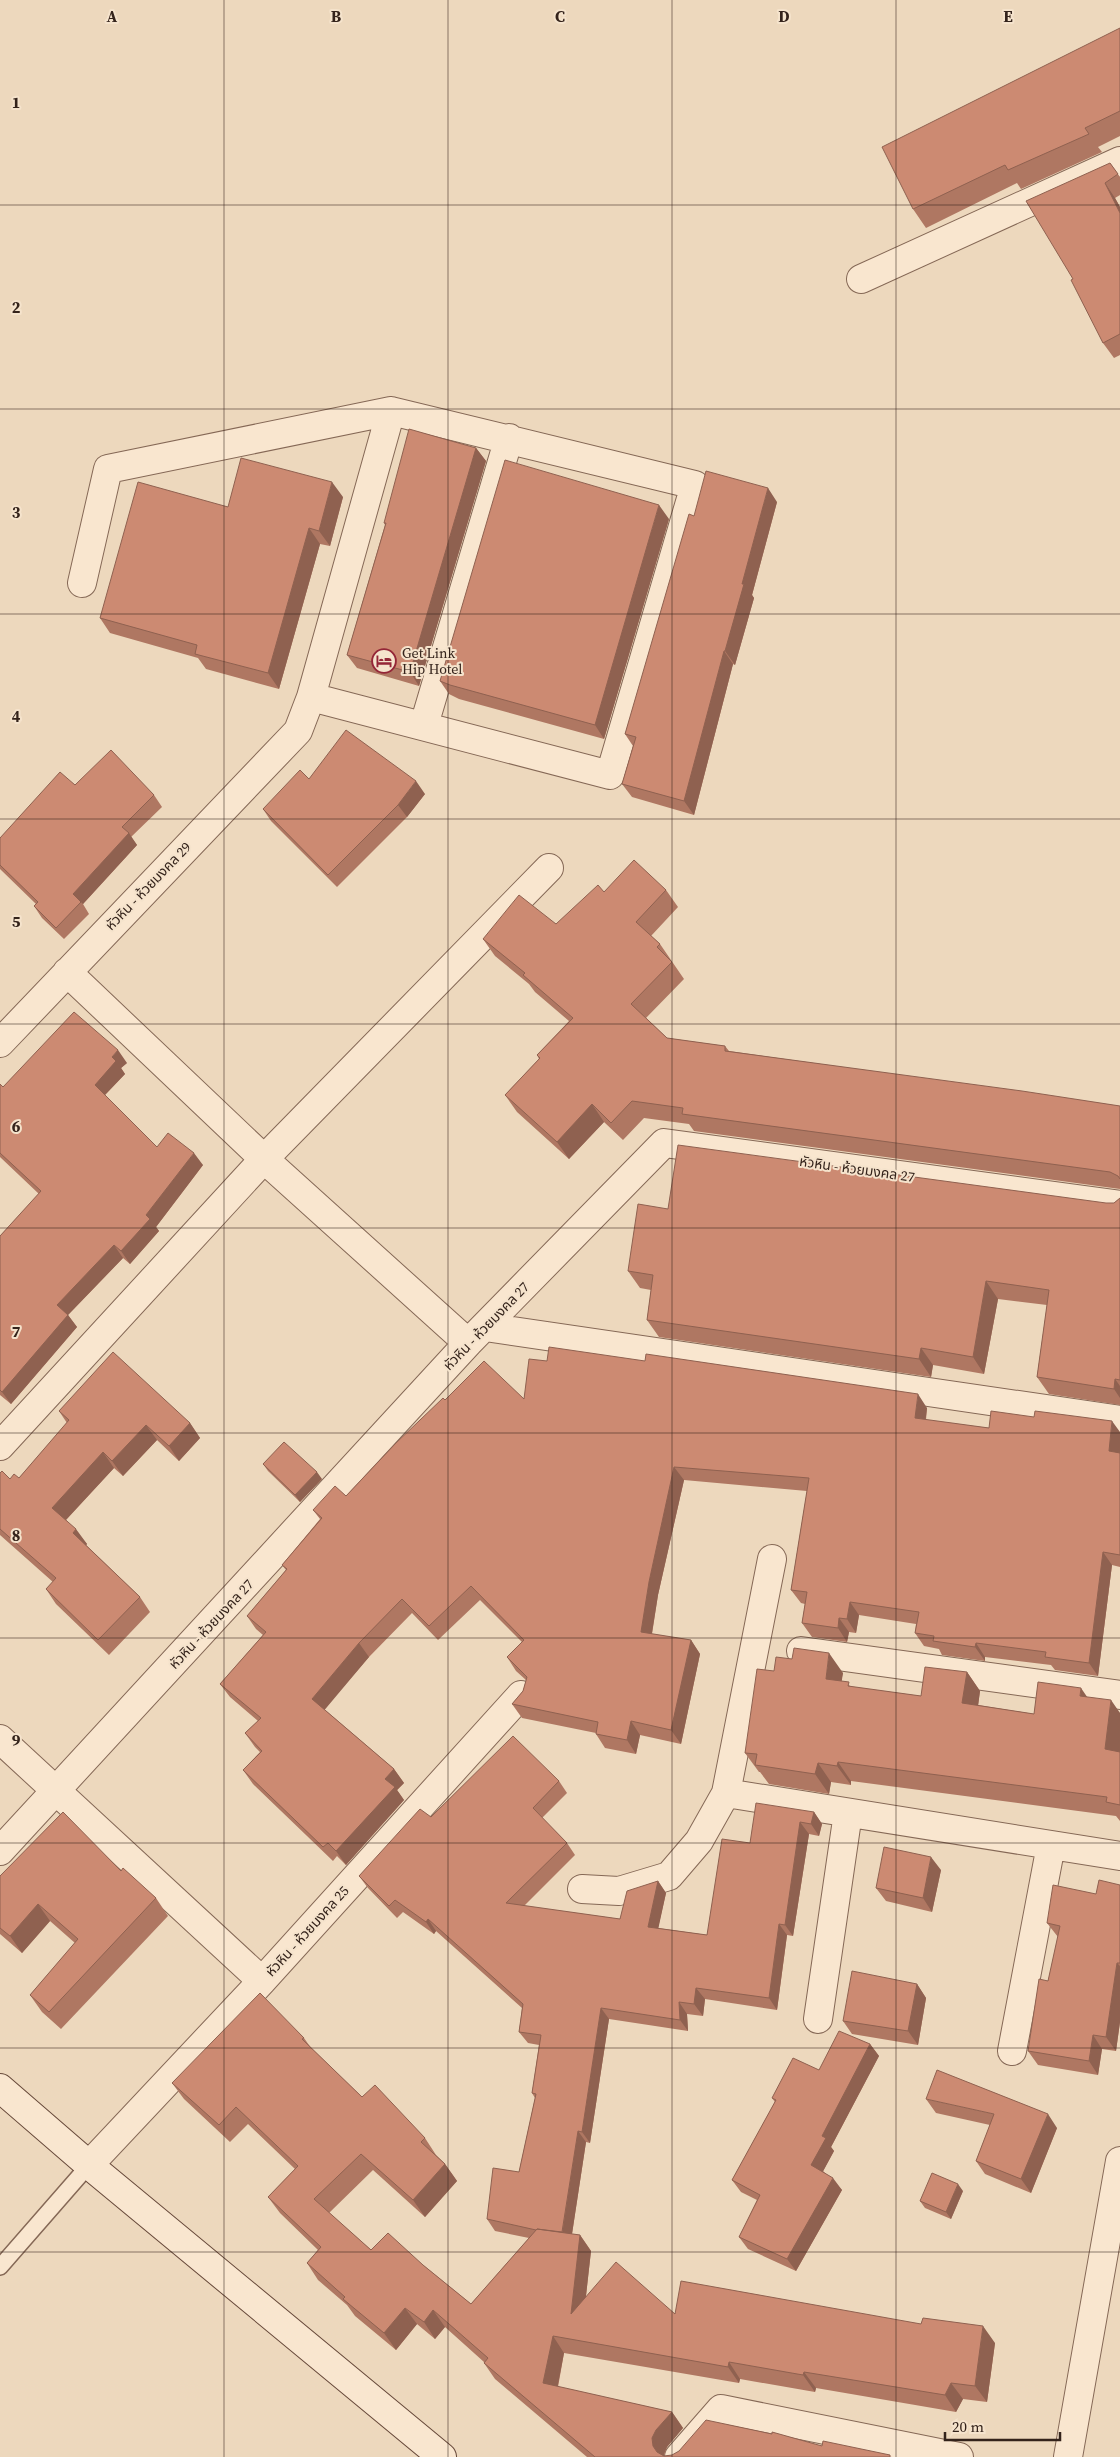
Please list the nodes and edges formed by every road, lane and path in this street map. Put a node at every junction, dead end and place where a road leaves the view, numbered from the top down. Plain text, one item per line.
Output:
1 (1120, 161) edge
2 (861, 279) dead end
3 (391, 411) junction
4 (509, 438) junction
5 (82, 583) dead end
6 (311, 696) junction
7 (424, 725) junction
8 (549, 868) dead end
9 (67, 972) junction
10 (0, 1043) edge
11 (264, 1159) junction
12 (1120, 1205) edge
13 (477, 1335) junction
14 (1120, 1420) edge
15 (0, 1446) edge
16 (772, 1559) dead end
17 (801, 1651) edge
18 (1120, 1694) edge
19 (521, 1695) edge
20 (0, 1739) edge
21 (56, 1790) junction
22 (726, 1793) junction
23 (848, 1813) junction
24 (1051, 1845) junction
25 (0, 1852) edge
26 (1120, 1856) edge
27 (582, 1889) dead end
28 (262, 1981) junction
29 (818, 2019) dead end
30 (1012, 2051) dead end
31 (0, 2088) edge
32 (1120, 2161) edge
33 (89, 2165) junction
34 (0, 2267) edge
35 (442, 2457) edge
36 (678, 2457) edge
37 (959, 2457) edge
38 (1068, 2457) edge

1 - 2 street
3 - 4 street
3 - 5 street
3 - 6 street
4 - 7 street
4 - 7 street
6 - 7 street
6 - 9 street, หัวหิน - ห้วยมงคล 29
8 - 11 street
9 - 10 street, หัวหิน - ห้วยมงคล 29
9 - 11 street
11 - 13 street
11 - 15 street
12 - 13 street, หัวหิน - ห้วยมงคล 27
13 - 14 street
13 - 21 street, หัวหิน - ห้วยมงคล 27
16 - 22 street
17 - 18 street
19 - 28 street, หัวหิน - ห้วยมงคล 25
20 - 21 street
21 - 25 street, หัวหิน - ห้วยมงคล 27
21 - 28 street
22 - 23 street
22 - 27 street
23 - 24 street
23 - 29 street
24 - 26 street
24 - 30 street
28 - 33 street, หัวหิน - ห้วยมงคล 25
31 - 33 street
32 - 38 street
33 - 34 lane
33 - 35 street
36 - 37 street

